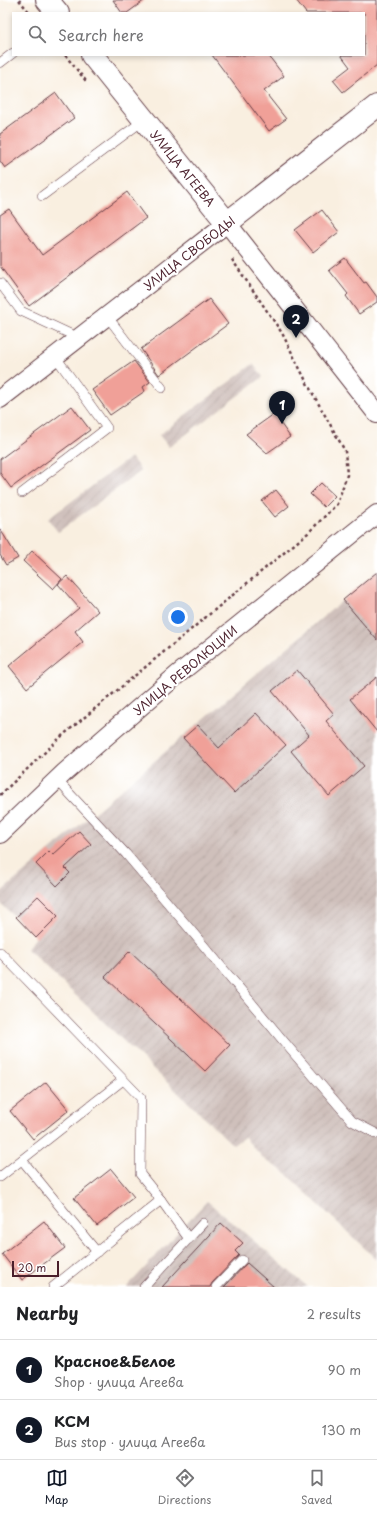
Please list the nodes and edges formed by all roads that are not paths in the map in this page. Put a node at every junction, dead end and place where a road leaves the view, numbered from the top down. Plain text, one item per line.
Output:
1 (47, 0) edge
2 (57, 12) edge
3 (12, 54) edge
4 (93, 56) edge
5 (0, 63) edge
6 (377, 106) edge
7 (144, 120) junction
8 (42, 196) dead end
9 (220, 228) junction
10 (0, 283) edge
11 (107, 316) junction
12 (79, 338) junction
13 (55, 356) junction
14 (162, 388) dead end
15 (0, 399) edge
16 (377, 414) edge
17 (22, 493) dead end
18 (377, 514) edge
19 (57, 780) junction
20 (2, 828) edge
21 (0, 952) edge
22 (123, 1080) junction
23 (377, 1134) edge
24 (22, 1160) junction
25 (0, 1177) edge
26 (161, 1200) junction
27 (203, 1224) dead end
28 (189, 1239) junction
29 (97, 1252) junction
30 (242, 1260) dead end
31 (53, 1287) edge
32 (144, 1287) edge
33 (216, 1287) edge

1 - 2 street
3 - 5 lane
4 - 7 street, УЛИЦА АГЕЕВА
6 - 9 street, УЛИЦА СВОБОДЫ
7 - 8 lane
7 - 9 street, УЛИЦА АГЕЕВА
9 - 11 street, УЛИЦА СВОБОДЫ
9 - 16 street, УЛИЦА АГЕЕВА
10 - 12 lane
11 - 12 street, УЛИЦА СВОБОДЫ
11 - 14 lane
12 - 13 street, УЛИЦА СВОБОДЫ
13 - 15 street, УЛИЦА СВОБОДЫ
13 - 17 lane
18 - 19 street, УЛИЦА РЕВОЛЮЦИИ
19 - 20 street, УЛИЦА РЕВОЛЮЦИИ
19 - 23 lane
21 - 22 lane
22 - 24 lane
22 - 26 lane
24 - 25 lane
24 - 29 lane
26 - 28 lane
26 - 29 lane
27 - 28 lane
28 - 32 lane
29 - 31 lane
30 - 33 lane

